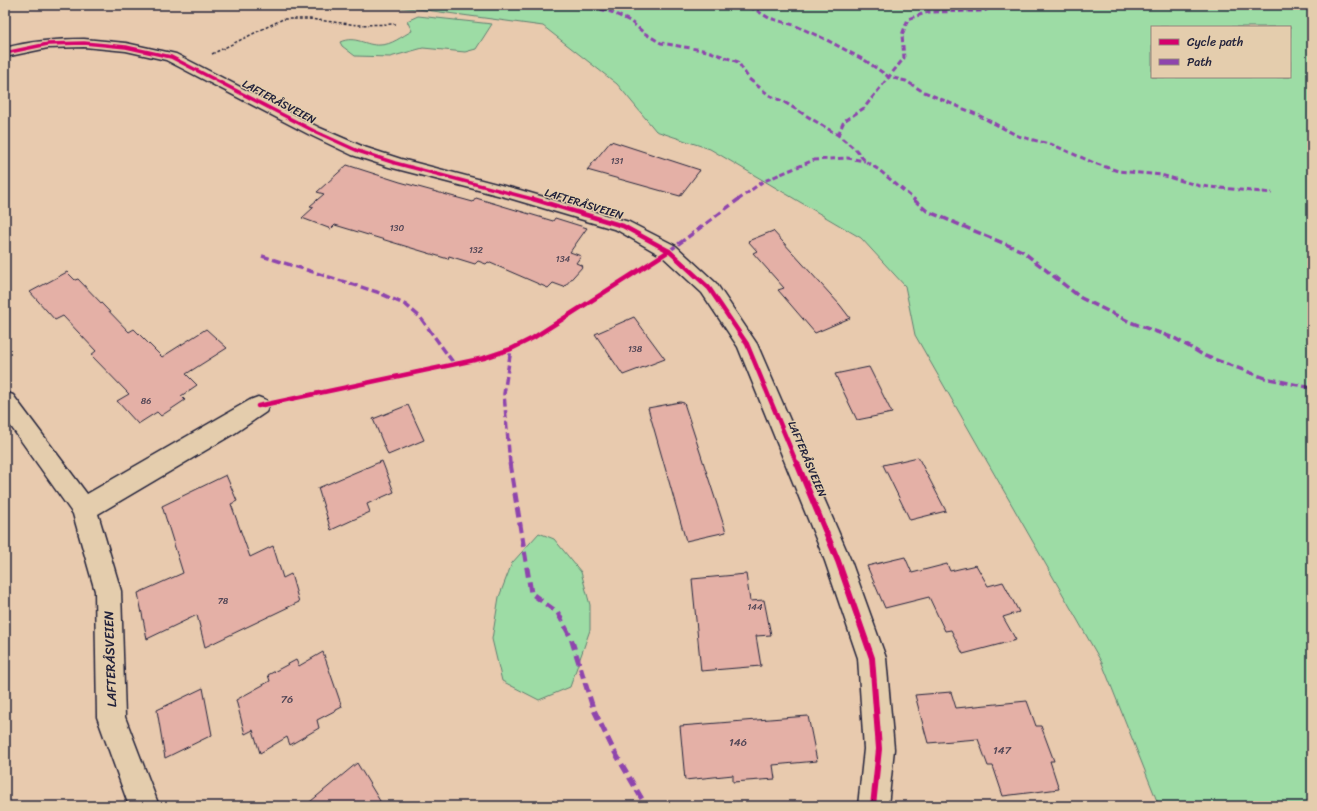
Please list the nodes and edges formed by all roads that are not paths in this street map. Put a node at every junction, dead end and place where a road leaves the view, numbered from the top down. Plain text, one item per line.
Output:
1 (5, 53) edge
2 (5, 401) edge
3 (258, 406) dead end
4 (84, 509) junction
5 (144, 806) edge
6 (873, 806) edge

1 - 6 street, LAFTERÅSVEIEN
2 - 4 street, LAFTERÅSVEIEN
3 - 4 street
4 - 5 street, LAFTERÅSVEIEN

